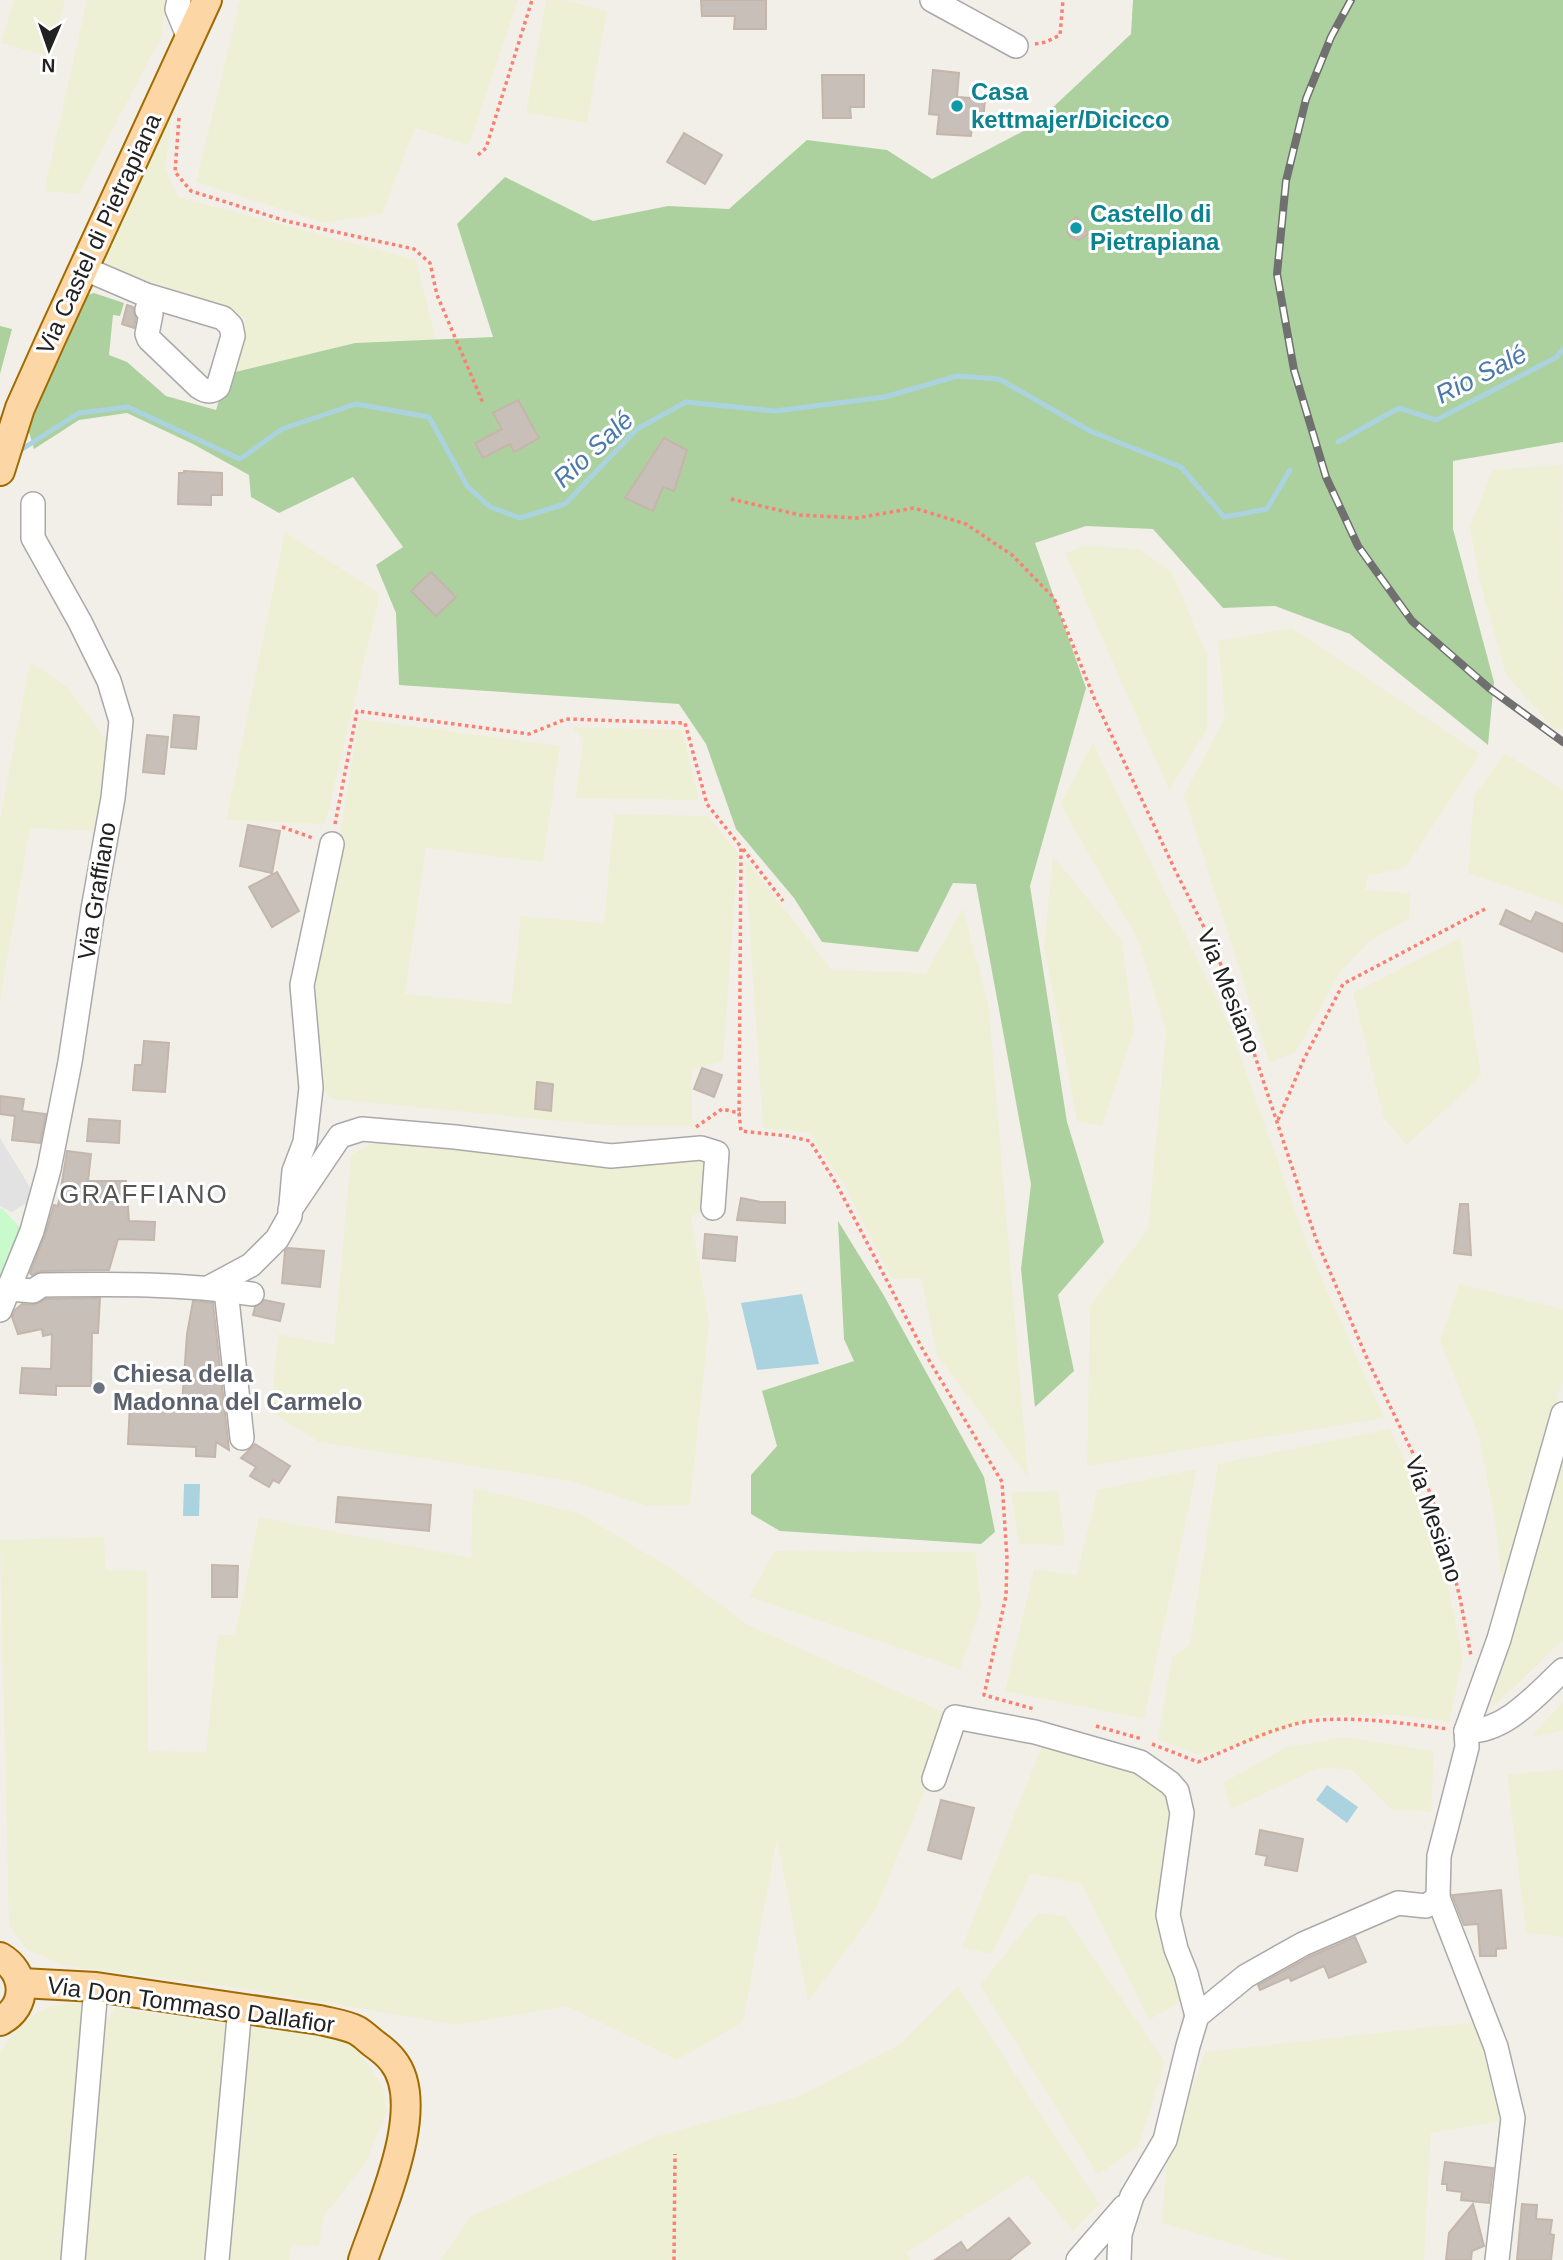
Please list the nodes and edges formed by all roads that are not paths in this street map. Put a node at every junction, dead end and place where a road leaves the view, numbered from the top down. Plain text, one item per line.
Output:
1 (179, 0) edge
2 (207, 0) edge
3 (932, 0) edge
4 (189, 38) junction
5 (1016, 46) road end
6 (83, 268) junction
7 (146, 295) junction
8 (0, 471) edge
9 (33, 504) dead end
10 (332, 844) road end
11 (713, 1208) dead end
12 (290, 1210) junction
13 (218, 1289) junction
14 (253, 1294) dead end
15 (4, 1300) edge
16 (1563, 1414) edge
17 (242, 1438) dead end
18 (1563, 1670) edge
19 (1466, 1731) junction
20 (934, 1779) dead end
21 (1438, 1898) junction
22 (0, 1957) edge
23 (21, 1983) junction
24 (96, 1987) junction
25 (240, 2007) junction
26 (1198, 2016) junction
27 (0, 2021) edge
28 (1132, 2196) junction
29 (73, 2260) edge
30 (217, 2260) edge
31 (363, 2260) edge
32 (1078, 2260) edge
33 (1119, 2260) edge
34 (1497, 2260) edge

1 - 4 street
2 - 4 main road, Via Castel di Pietrapiana
3 - 5 street
4 - 6 main road, Via Castel di Pietrapiana
6 - 7 street
6 - 8 main road, Via Castel di Pietrapiana
7 - 7 street
9 - 15 street, Via Graffiano
10 - 12 street, Via Graffiano
11 - 12 street, Via Graffiano
12 - 13 street, Via Graffiano
13 - 14 street
13 - 15 street, Via Graffiano
13 - 17 street
16 - 19 street
18 - 19 street
19 - 21 street
20 - 26 street
21 - 26 street
21 - 34 street
22 - 23 main road, Via Don Tommaso Dallafior
23 - 24 main road, Via Don Tommaso Dallafior
23 - 27 main road, Via Don Tommaso Dallafior
24 - 25 main road, Via Don Tommaso Dallafior
24 - 29 street
25 - 30 street
25 - 31 main road, Via Don Tommaso Dallafior
26 - 28 street
28 - 32 street
28 - 33 street

